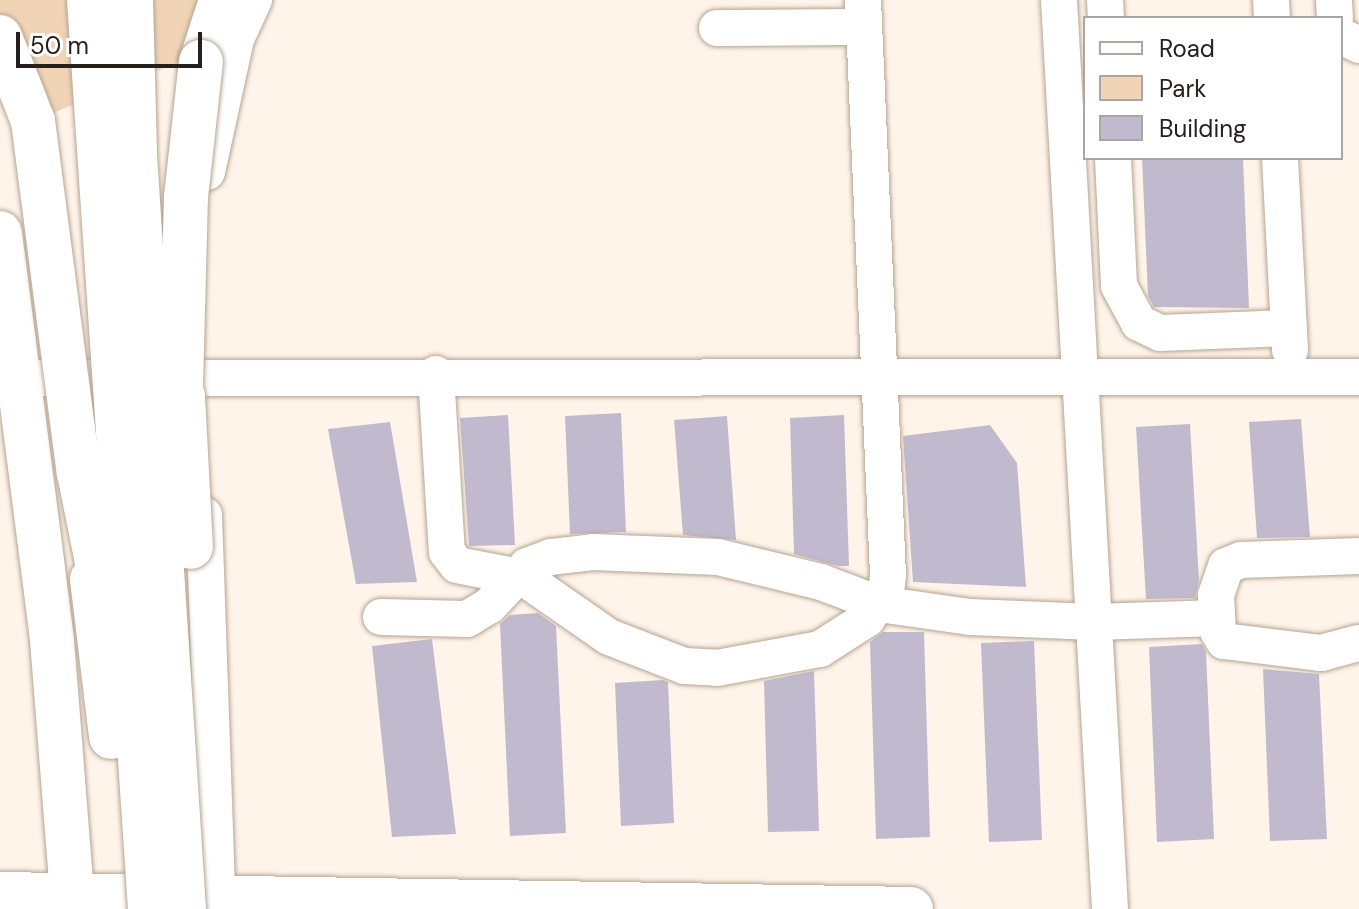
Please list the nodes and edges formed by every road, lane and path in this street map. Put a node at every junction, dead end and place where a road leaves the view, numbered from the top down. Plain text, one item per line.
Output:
1 (89, 0) edge
2 (131, 0) edge
3 (221, 0) edge
4 (254, 0) edge
5 (1059, 0) edge
6 (863, 14) edge
7 (717, 28) dead end
8 (0, 37) edge
9 (1113, 160) edge
10 (1280, 160) edge
11 (0, 233) edge
12 (1289, 328) junction
13 (180, 330) junction
14 (200, 374) junction
15 (436, 374) junction
16 (1083, 375) junction
17 (879, 377) junction
18 (1359, 377) edge
19 (10, 378) edge
20 (1292, 379) junction
21 (79, 473) junction
22 (1359, 556) edge
23 (514, 574) junction
24 (879, 604) junction
25 (381, 617) dead end
26 (1217, 618) junction
27 (1095, 622) junction
28 (1359, 643) edge
29 (161, 797) junction
30 (0, 894) edge
31 (73, 901) edge
32 (207, 906) edge
33 (121, 909) edge
34 (150, 909) edge
35 (911, 909) edge
36 (1110, 909) edge

1 - 29 main road, bridge
2 - 29 main road, bridge
3 - 13 main road, bridge
4 - 14 street
5 - 16 street
6 - 7 street
6 - 17 street
8 - 21 main road, bridge
9 - 12 street
10 - 12 street
11 - 19 main road
12 - 20 street
13 - 29 main road, bridge
13 - 32 main road, bridge
14 - 15 street
14 - 19 street
14 - 32 street
15 - 17 street
15 - 23 street
16 - 17 street
16 - 20 street
16 - 27 street
17 - 24 street
18 - 20 street
19 - 31 main road
21 - 29 main road, bridge
21 - 33 main road, bridge
22 - 26 street
23 - 24 street
23 - 24 street
23 - 25 street
24 - 27 street
26 - 27 street
26 - 28 street
27 - 36 street
29 - 32 main road, bridge
29 - 34 main road, bridge
30 - 31 main road
31 - 32 main road
32 - 35 main road

